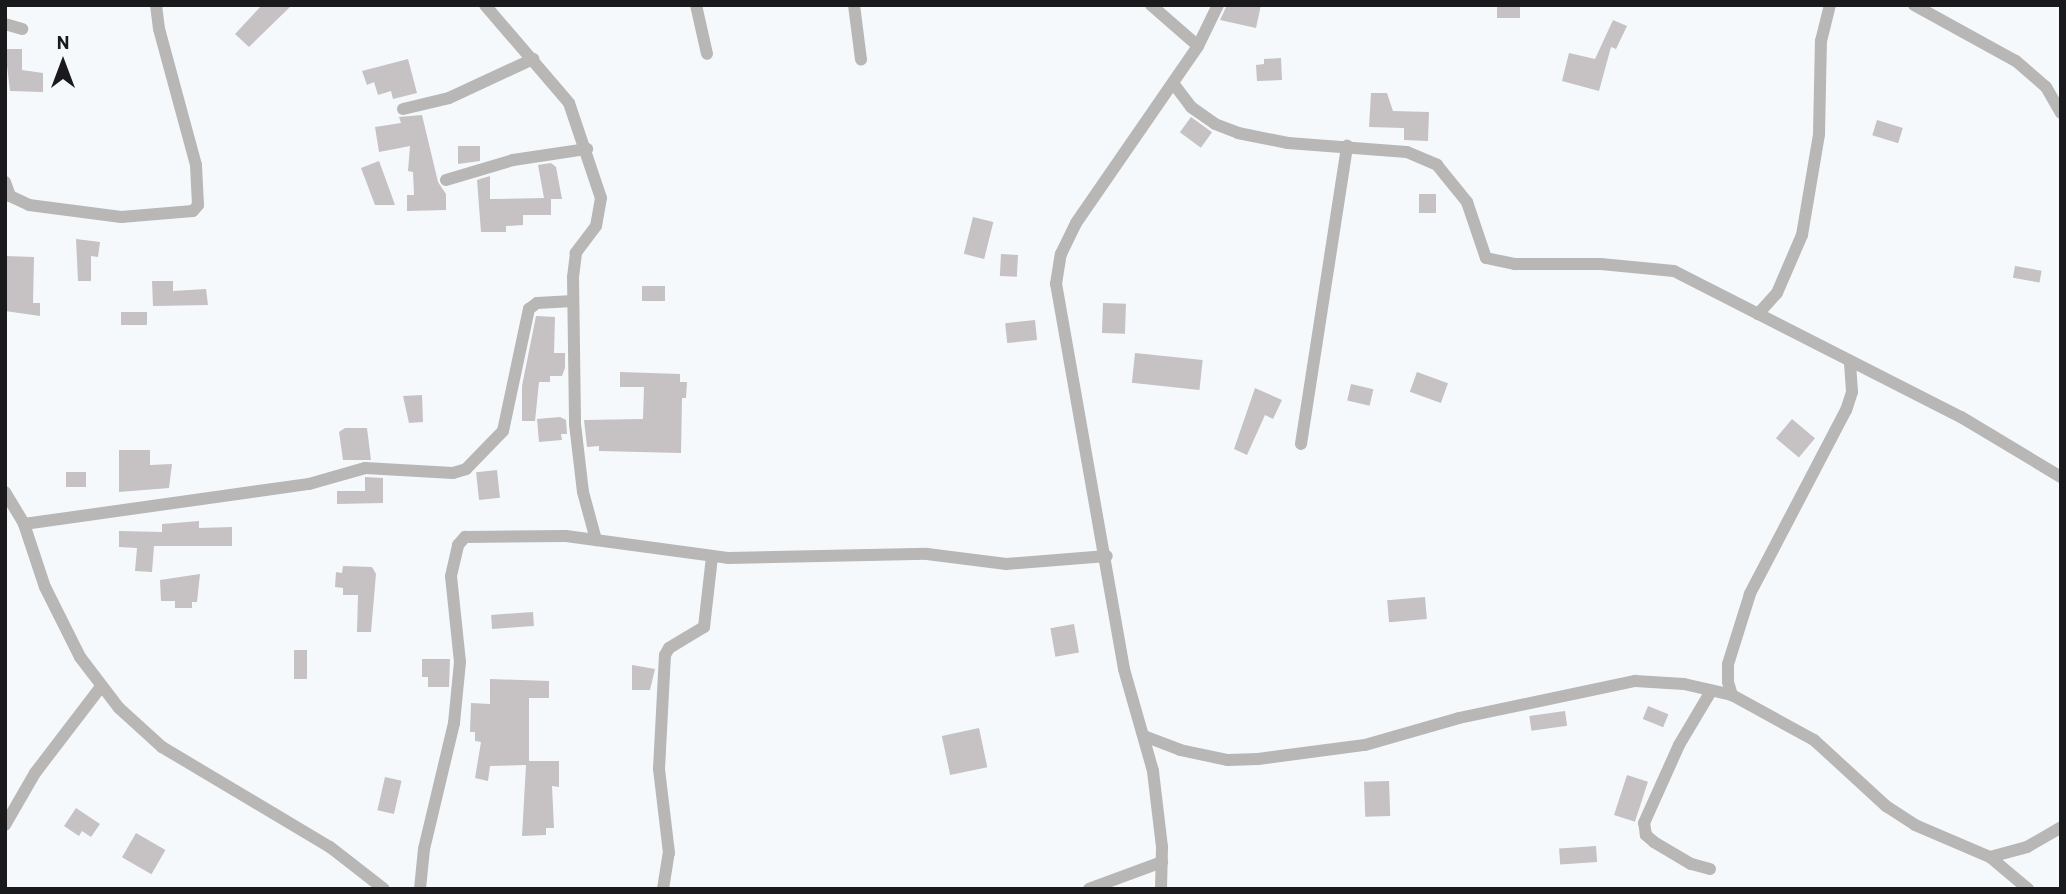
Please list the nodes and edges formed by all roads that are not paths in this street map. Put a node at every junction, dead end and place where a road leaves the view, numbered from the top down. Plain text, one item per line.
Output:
1 (156, 5) edge
2 (485, 5) edge
3 (696, 5) edge
4 (855, 5) edge
5 (1151, 5) edge
6 (1218, 5) edge
7 (1830, 5) edge
8 (1914, 5) edge
9 (5, 24) edge
10 (22, 29) dead end
11 (1198, 46) junction
12 (707, 54) dead end
13 (533, 59) junction
14 (861, 60) dead end
15 (1172, 83) junction
16 (403, 109) dead end
17 (2061, 113) edge
18 (1347, 146) junction
19 (587, 149) junction
20 (446, 180) dead end
21 (5, 182) edge
22 (573, 301) junction
23 (1758, 314) junction
24 (1850, 363) junction
25 (1301, 444) dead end
26 (2061, 477) edge
27 (5, 492) edge
28 (23, 524) junction
29 (596, 540) junction
30 (1107, 556) junction
31 (712, 557) junction
32 (100, 688) junction
33 (1711, 691) junction
34 (1732, 695) junction
35 (1144, 736) junction
36 (5, 825) edge
37 (2061, 827) edge
38 (1990, 857) junction
39 (1162, 863) junction
40 (1710, 869) dead end
41 (384, 889) edge
42 (420, 889) edge
43 (663, 889) edge
44 (1089, 889) edge
45 (1161, 889) edge
46 (2028, 889) edge

1 - 21 street
2 - 13 street
3 - 12 street
4 - 14 street
5 - 11 street
6 - 11 street
7 - 23 street
8 - 17 street
9 - 10 street
11 - 15 street
13 - 16 street
13 - 19 street
15 - 18 street
15 - 30 street
18 - 23 street
18 - 25 street
19 - 20 street
19 - 22 street
22 - 28 street
22 - 29 street
23 - 24 street
24 - 26 street
24 - 34 street
27 - 28 street
28 - 32 street
29 - 31 street
29 - 42 street
30 - 31 street
30 - 35 street
31 - 43 street
32 - 36 street
32 - 41 street
33 - 34 street
33 - 35 street
33 - 40 street
34 - 38 street
35 - 39 street
37 - 38 street
38 - 46 street
39 - 44 street
39 - 45 street

